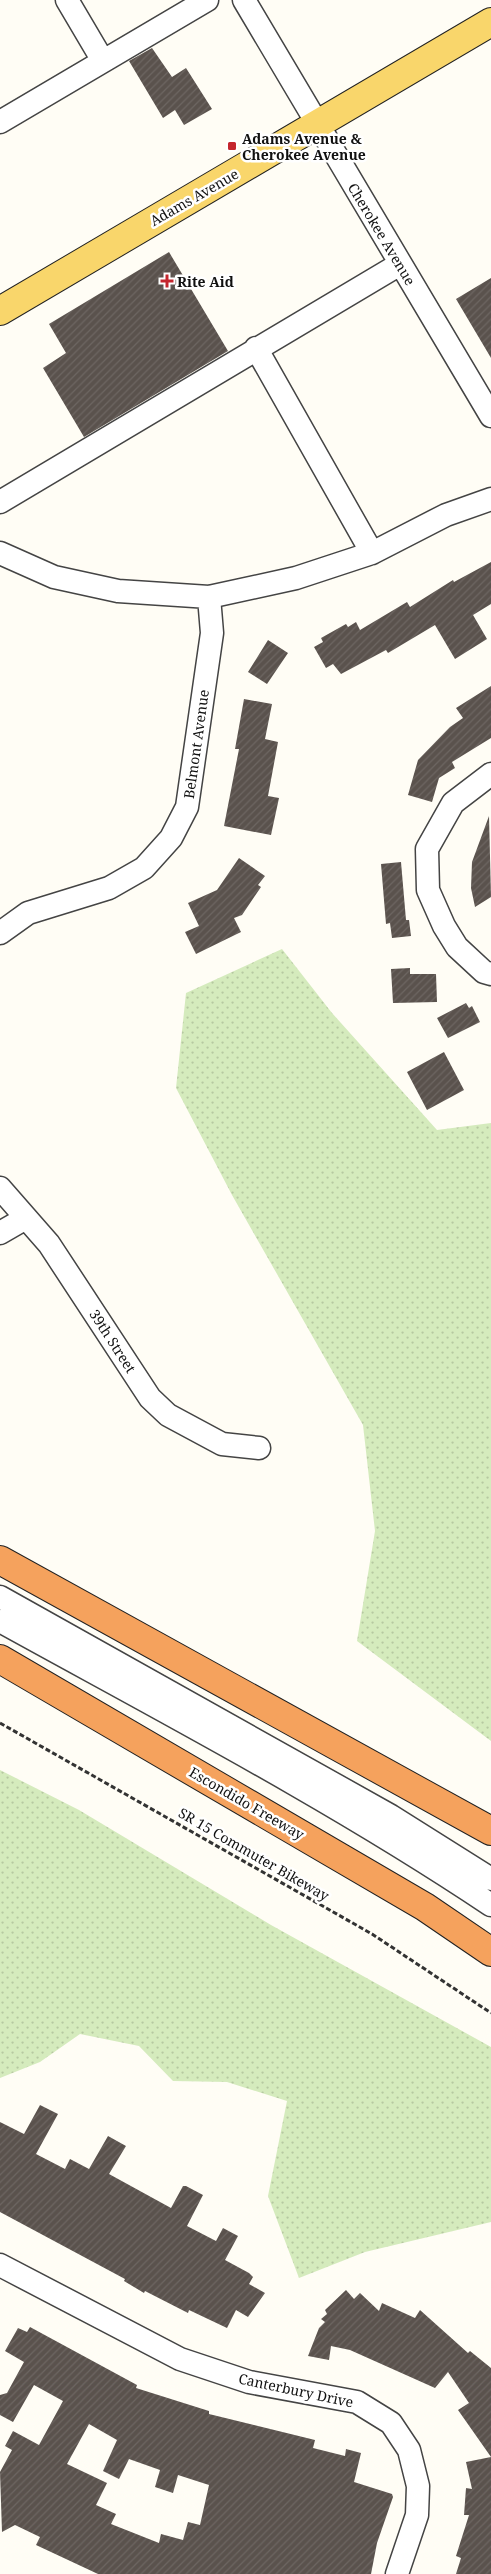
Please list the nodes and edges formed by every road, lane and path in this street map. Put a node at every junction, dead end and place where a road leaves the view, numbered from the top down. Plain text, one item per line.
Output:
1 (67, 0) edge
2 (207, 0) edge
3 (244, 0) edge
4 (491, 22) edge
5 (103, 60) junction
6 (0, 122) edge
7 (316, 126) junction
8 (400, 264) junction
9 (0, 311) edge
10 (256, 348) junction
11 (491, 416) edge
12 (491, 499) edge
13 (0, 502) edge
14 (0, 553) edge
15 (372, 553) junction
16 (209, 597) junction
17 (491, 774) edge
18 (0, 933) edge
19 (491, 974) edge
20 (0, 1188) edge
21 (26, 1218) junction
22 (0, 1233) edge
23 (259, 1448) dead end
24 (0, 1560) edge
25 (0, 1597) edge
26 (0, 1621) edge
27 (0, 1659) edge
28 (0, 1723) edge
29 (491, 1831) edge
30 (491, 1879) edge
31 (491, 1905) edge
32 (491, 1952) edge
33 (491, 2012) edge
34 (0, 2265) edge
35 (397, 2574) edge

1 - 5 street
2 - 5 street
3 - 7 street, Cherokee Avenue
4 - 7 main road, Adams Avenue
5 - 6 street
7 - 8 street, Cherokee Avenue
7 - 9 main road, Adams Avenue
8 - 10 street
8 - 11 street, Cherokee Avenue
10 - 13 street
10 - 15 street
12 - 15 street
14 - 16 street
15 - 16 street
16 - 18 street, Belmont Avenue
17 - 19 street
20 - 21 street, 39th Street
21 - 22 street
21 - 23 street, 39th Street
24 - 29 highway
25 - 30 street
26 - 31 street
27 - 32 highway, Escondido Freeway
28 - 33 path, SR 15 Commuter Bikeway
34 - 35 street, Canterbury Drive

